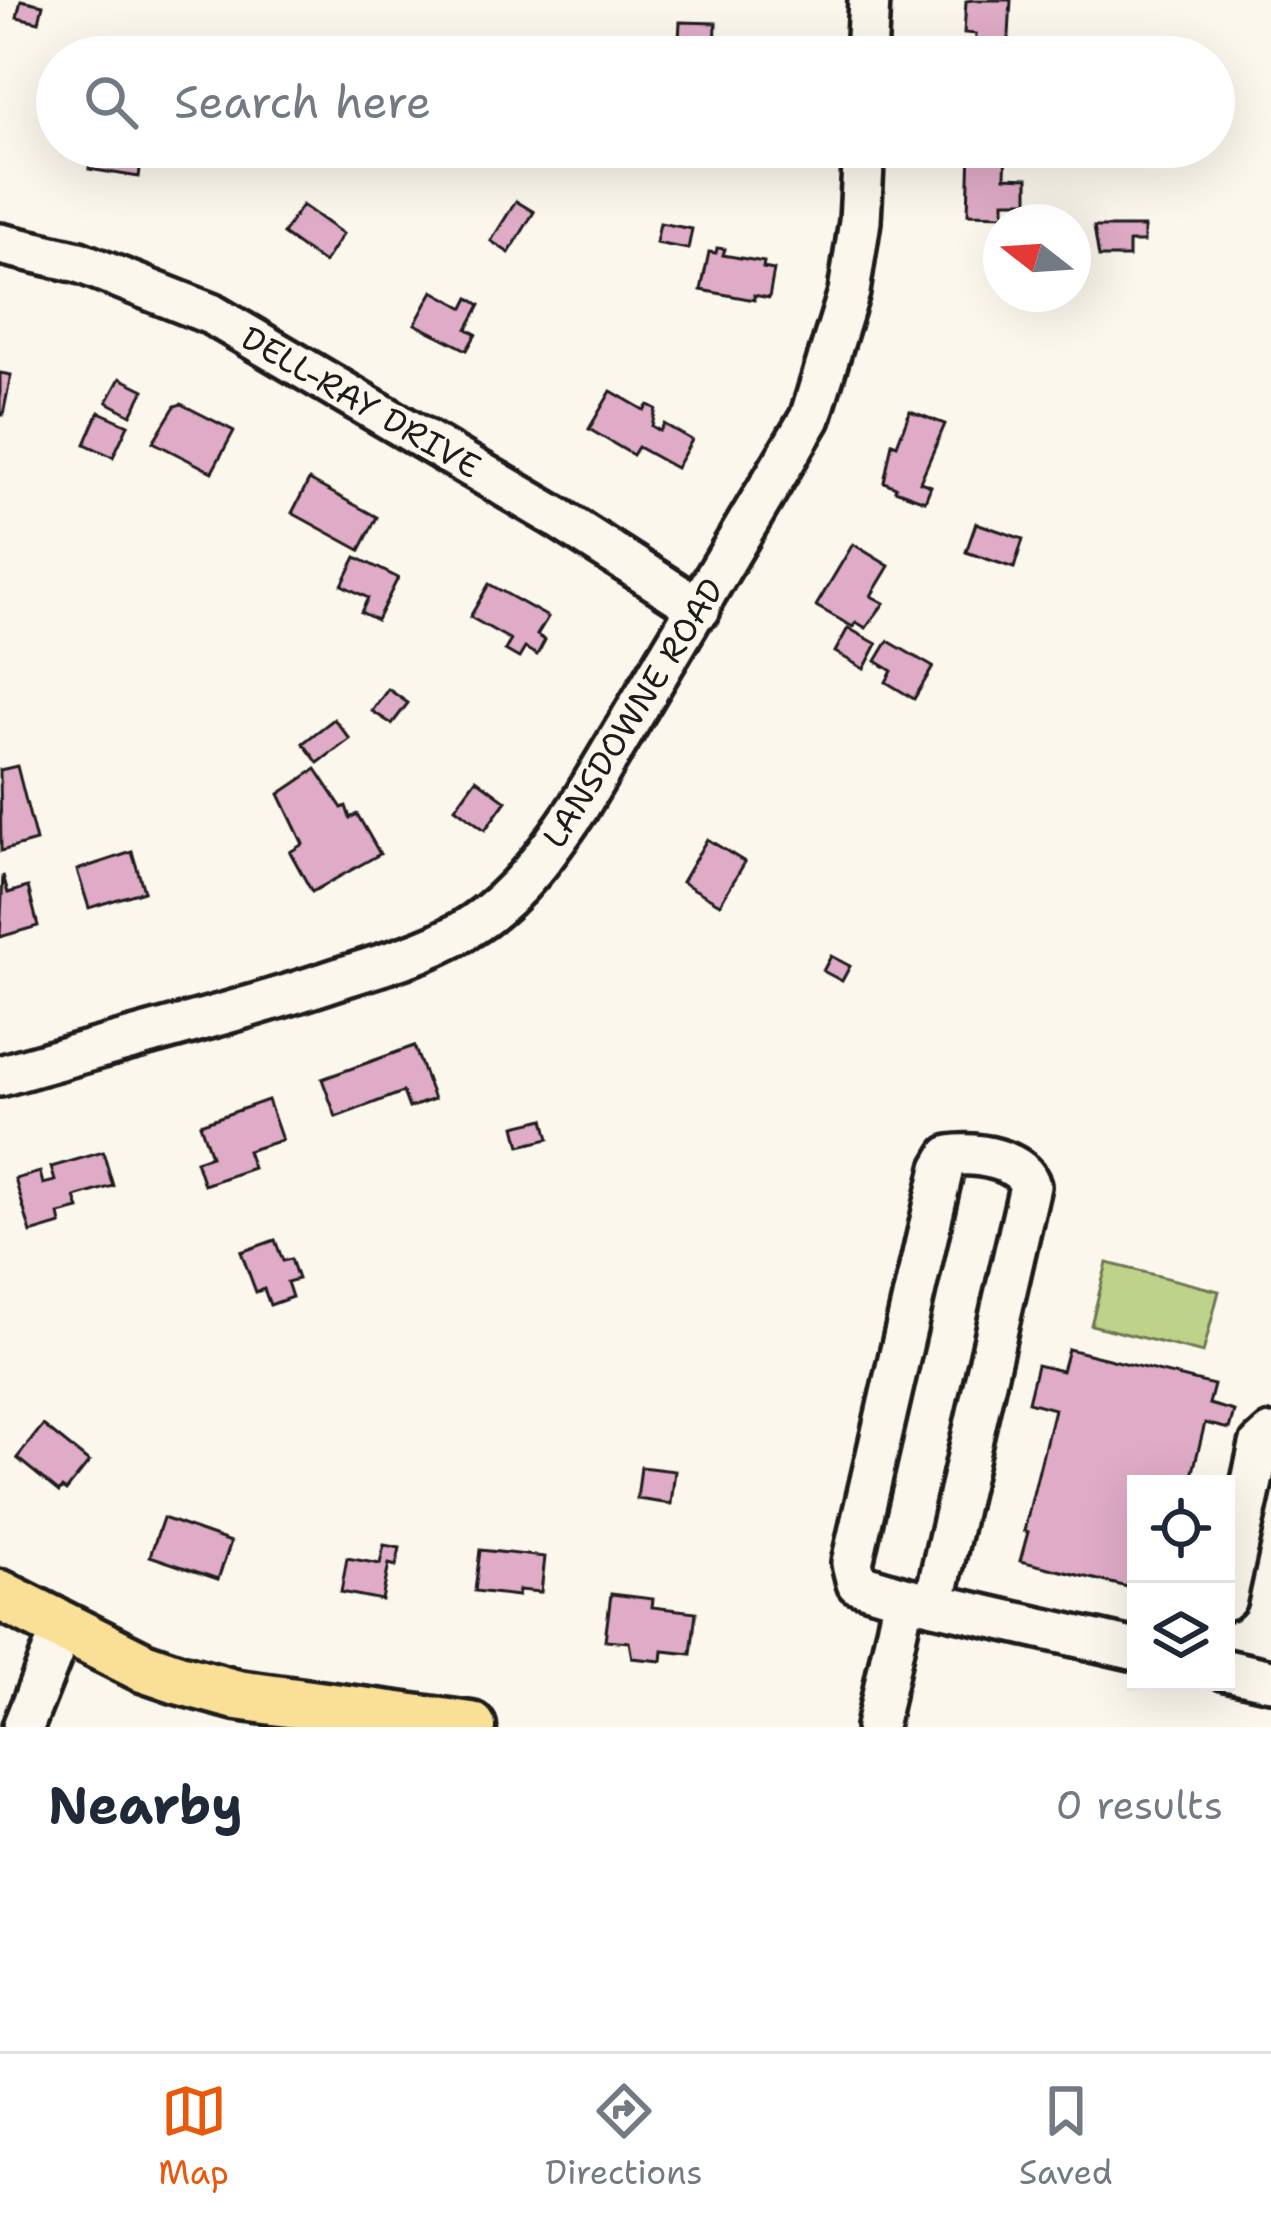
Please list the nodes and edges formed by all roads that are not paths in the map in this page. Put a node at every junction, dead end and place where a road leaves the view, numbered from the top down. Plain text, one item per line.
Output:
1 (869, 0) edge
2 (867, 36) edge
3 (863, 168) edge
4 (0, 244) edge
5 (700, 609) junction
6 (0, 1076) edge
7 (1271, 1435) edge
8 (1230, 1583) edge
9 (0, 1595) edge
10 (919, 1600) junction
11 (62, 1629) junction
12 (1127, 1648) edge
13 (1235, 1672) edge
14 (1271, 1680) edge
15 (22, 1727) edge
16 (471, 1727) edge
17 (876, 1727) edge

1 - 2 street
3 - 5 street, LANSDOWNE ROAD
4 - 5 street, DELL-RAY DRIVE
5 - 6 street, LANSDOWNE ROAD
7 - 8 street
9 - 11 main road
10 - 10 street
10 - 12 street
10 - 17 street
11 - 15 street
11 - 16 main road
13 - 14 street

